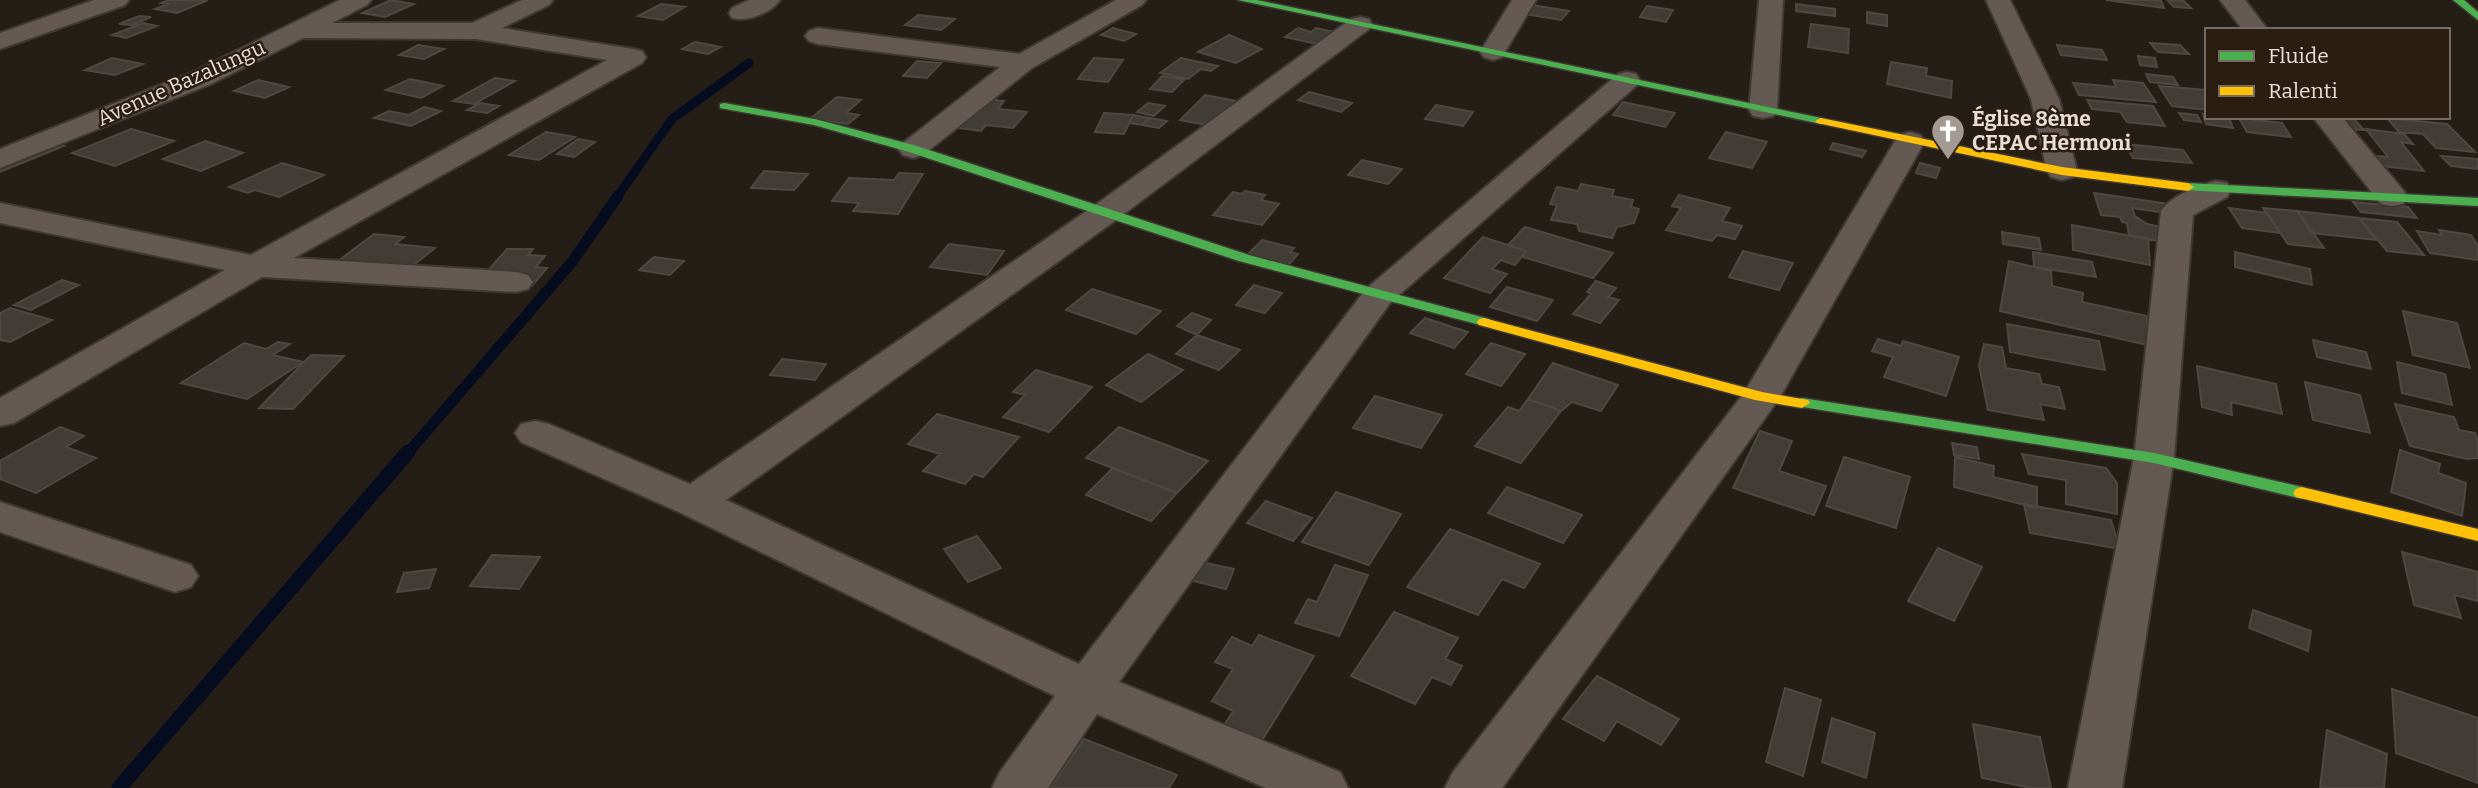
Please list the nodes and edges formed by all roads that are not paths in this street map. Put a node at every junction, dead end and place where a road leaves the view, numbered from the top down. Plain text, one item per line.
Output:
1 (117, 0) edge
2 (359, 0) edge
3 (541, 0) edge
4 (768, 0) edge
5 (1135, 0) edge
6 (1524, 0) edge
7 (1771, 0) edge
8 (1997, 0) edge
9 (2232, 0) edge
10 (1251, 1) edge
11 (741, 13) dead end
12 (1360, 24) junction
13 (2254, 28) edge
14 (297, 30) junction
15 (475, 31) junction
16 (818, 36) dead end
17 (0, 41) edge
18 (1493, 52) junction
19 (1023, 62) junction
20 (1627, 80) junction
21 (724, 106) dead end
22 (1763, 110) junction
23 (2329, 119) edge
24 (1910, 141) junction
25 (913, 149) junction
26 (0, 159) edge
27 (2062, 171) junction
28 (2216, 190) junction
29 (2392, 197) junction
30 (2478, 202) edge
31 (0, 213) edge
32 (1105, 213) junction
33 (256, 266) junction
34 (516, 282) dead end
35 (1378, 296) junction
36 (1761, 397) junction
37 (0, 414) edge
38 (535, 432) dead end
39 (2154, 458) junction
40 (694, 502) junction
41 (0, 516) edge
42 (2478, 535) edge
43 (175, 576) dead end
44 (1087, 689) junction
45 (1019, 788) edge
46 (1321, 788) edge
47 (1472, 788) edge
48 (2095, 788) edge

1 - 17 street
2 - 14 street, Avenue Bazalungu
3 - 15 street
4 - 11 street
5 - 19 street
6 - 18 street
7 - 22 street
8 - 27 street
9 - 13 street
10 - 12 street
12 - 18 street
12 - 32 street
14 - 15 street
14 - 26 street, Avenue Bazalungu
15 - 33 street
16 - 19 street
18 - 20 street
19 - 25 street
20 - 22 street
20 - 35 street
21 - 25 street
22 - 24 street
23 - 29 street
24 - 27 street
24 - 36 street
25 - 32 street
27 - 28 street
28 - 29 street
28 - 39 street
29 - 30 street
31 - 33 street
32 - 35 street
32 - 40 street
33 - 34 street
33 - 37 street
35 - 36 street
35 - 44 street
36 - 39 street
36 - 47 street
38 - 40 street
39 - 42 street
39 - 48 street
40 - 44 street
41 - 43 street
44 - 45 street
44 - 46 street

